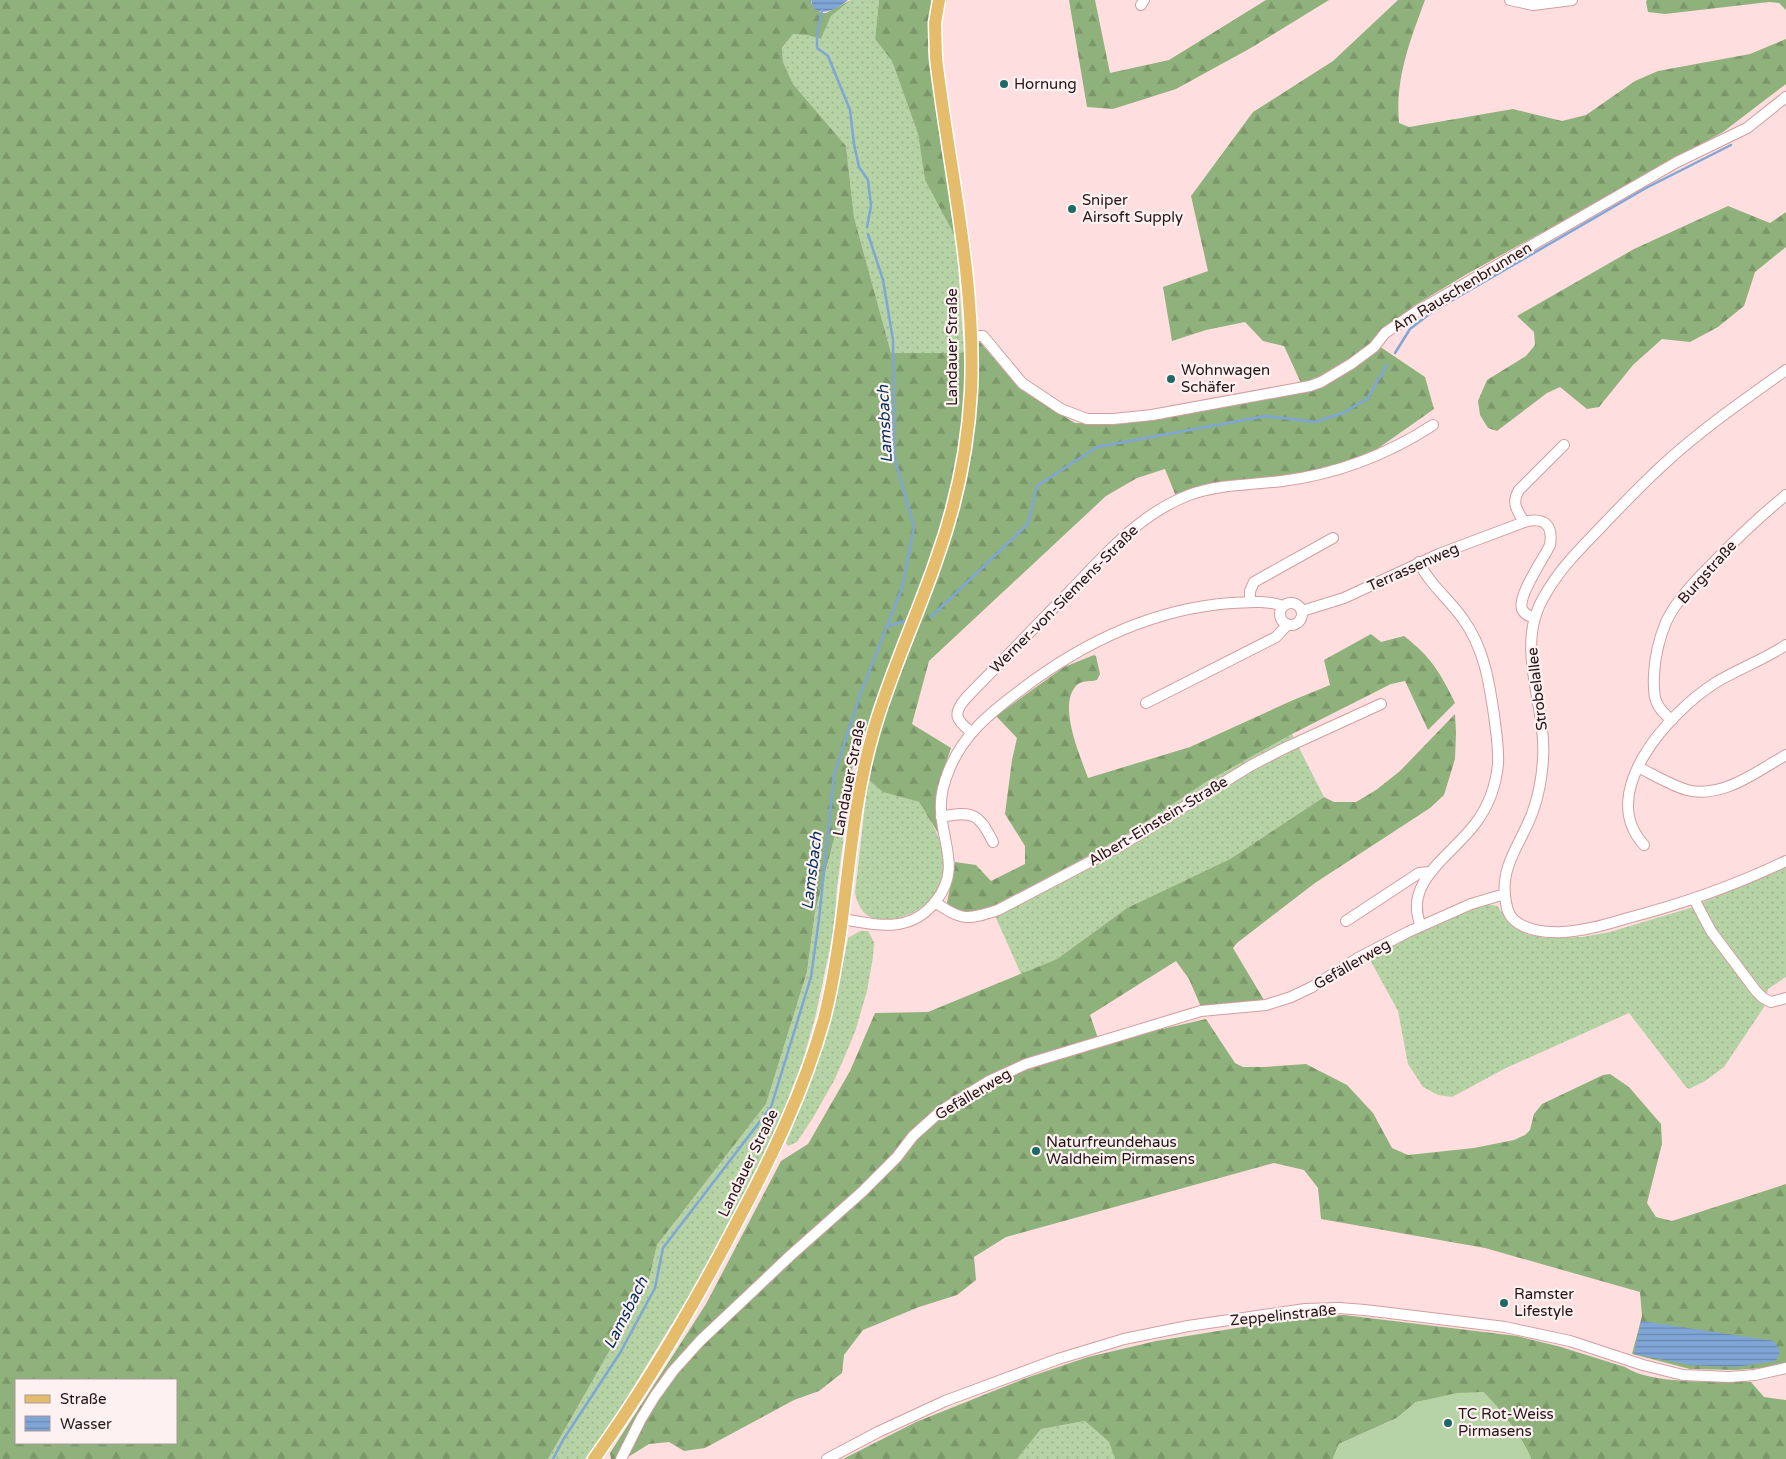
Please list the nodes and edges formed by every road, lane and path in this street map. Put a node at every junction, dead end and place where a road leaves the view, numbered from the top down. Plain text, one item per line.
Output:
1 (939, 0) edge
2 (1510, 0) edge
3 (1572, 0) edge
4 (1786, 97) edge
5 (971, 336) junction
6 (1786, 370) edge
7 (1434, 425) dead end
8 (1564, 445) dead end
9 (1786, 495) edge
10 (1524, 522) junction
11 (1333, 538) dead end
12 (1419, 562) junction
13 (1250, 602) junction
14 (1284, 606) junction
15 (1302, 611) junction
16 (1534, 618) junction
17 (1287, 625) junction
18 (1786, 646) edge
19 (1146, 703) dead end
20 (1381, 704) dead end
21 (1672, 720) junction
22 (971, 732) junction
23 (1786, 755) edge
24 (1638, 767) junction
25 (941, 817) junction
26 (993, 842) dead end
27 (1644, 844) dead end
28 (1786, 861) edge
29 (1430, 872) junction
30 (1505, 894) junction
31 (1694, 899) junction
32 (935, 902) junction
33 (842, 919) junction
34 (1346, 921) dead end
35 (1421, 926) junction
36 (1786, 998) edge
37 (1786, 1368) edge
38 (594, 1459) edge
39 (620, 1459) edge
40 (827, 1459) edge

1 - 5 main road, Landauer Straße
2 - 3 street
4 - 5 street, Am Rauschenbrunnen
5 - 33 main road, Landauer Straße
6 - 16 street, Strobelallee
7 - 22 street, Werner-von-Siemens-Straße
8 - 10 street
9 - 21 street, Burgstraße
10 - 12 street, Terrassenweg
10 - 16 street, Terrassenweg
11 - 13 street
12 - 15 street, Terrassenweg
12 - 29 street
13 - 14 street
13 - 22 street
14 - 15 street
14 - 17 street
15 - 17 street
16 - 30 street, Strobelallee
17 - 19 street
18 - 21 street
20 - 32 street, Albert-Einstein-Straße
21 - 24 street
22 - 25 street
23 - 24 street
24 - 27 street
25 - 26 street
25 - 32 street
28 - 31 street, Strobelallee
29 - 34 street
29 - 35 street
30 - 31 street, Strobelallee
30 - 35 street, Gefällerweg
31 - 36 street
32 - 33 street
33 - 38 main road, Landauer Straße
35 - 39 street, Gefällerweg
37 - 40 street, Zeppelinstraße

